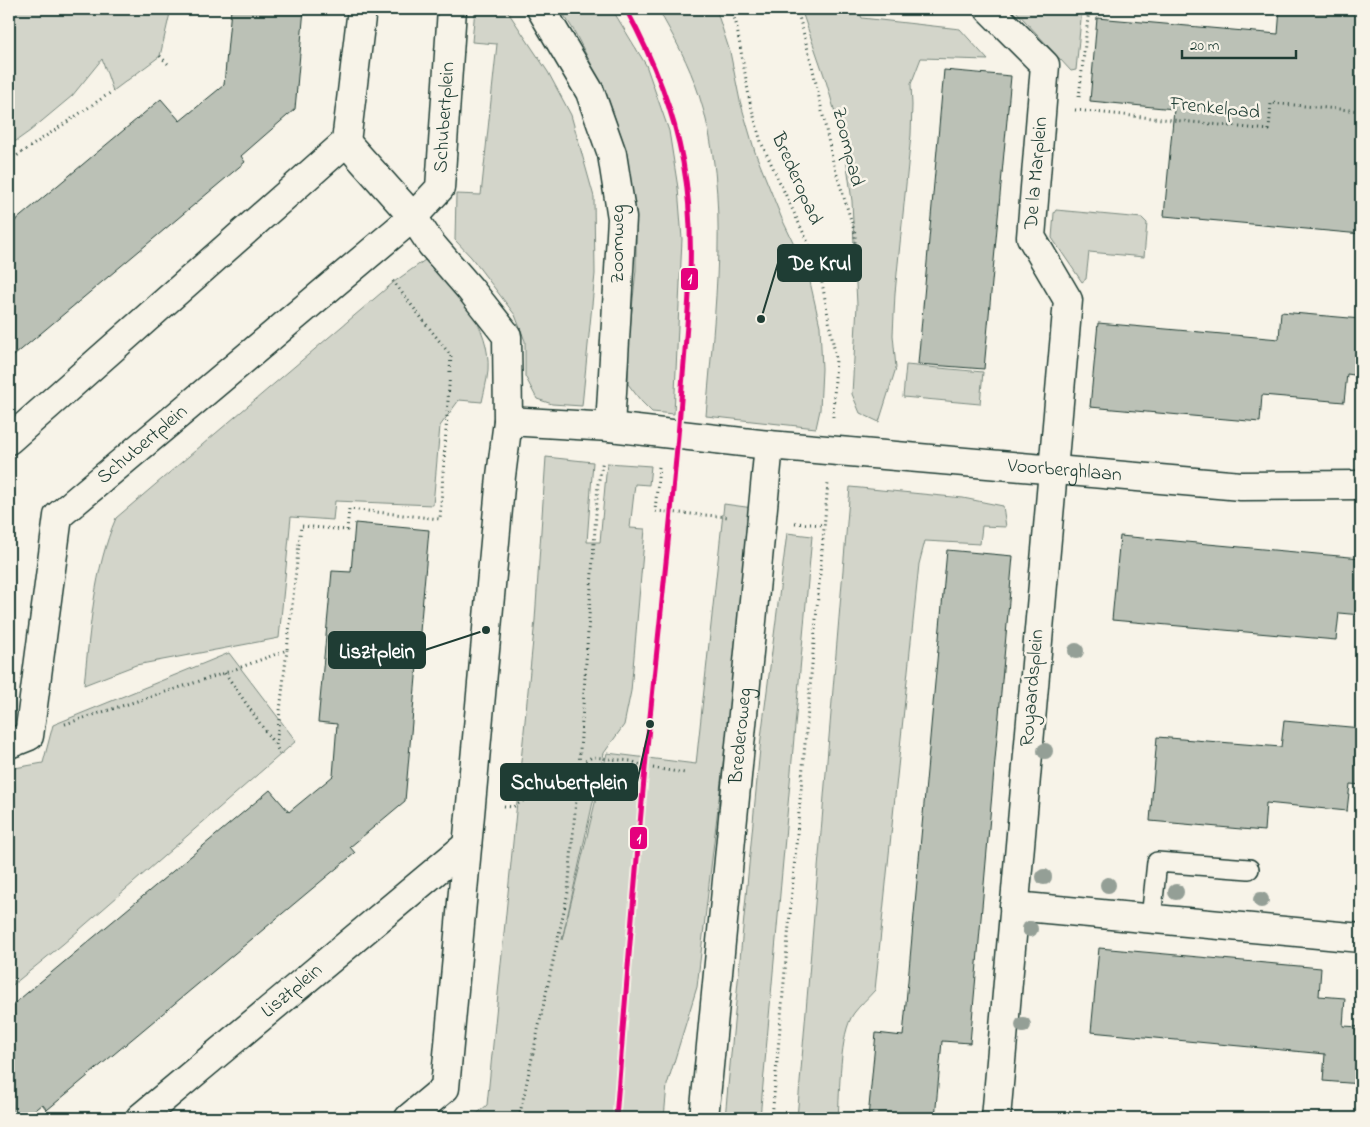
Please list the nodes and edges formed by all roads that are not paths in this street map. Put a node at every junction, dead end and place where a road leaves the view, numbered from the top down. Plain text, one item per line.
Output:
1 (362, 9) edge
2 (452, 9) edge
3 (541, 9) edge
4 (989, 9) edge
5 (346, 142) junction
6 (413, 217) junction
7 (508, 421) junction
8 (610, 428) junction
9 (9, 440) edge
10 (769, 445) junction
11 (1052, 470) junction
12 (1361, 484) edge
13 (19, 740) edge
14 (467, 845) junction
15 (1249, 869) dead end
16 (1014, 906) junction
17 (1151, 918) junction
18 (1361, 938) edge
19 (140, 1118) edge
20 (409, 1118) edge
21 (704, 1118) edge
22 (996, 1118) edge

1 - 5 street
2 - 6 street, Schubertplein
3 - 8 street, Zoomweg
4 - 11 street, De la Marplein
5 - 6 street
5 - 9 street
6 - 7 street
6 - 13 street, Schubertplein
7 - 8 street
7 - 14 street
8 - 10 street
10 - 11 street, Voorberghlaan
10 - 21 street, Brederoweg
11 - 12 street, Voorberghlaan
11 - 16 street, Royaardsplein
14 - 19 street, Lisztplein
14 - 20 street
15 - 17 lane
16 - 17 street
16 - 22 street, Royaardsplein
17 - 18 street

